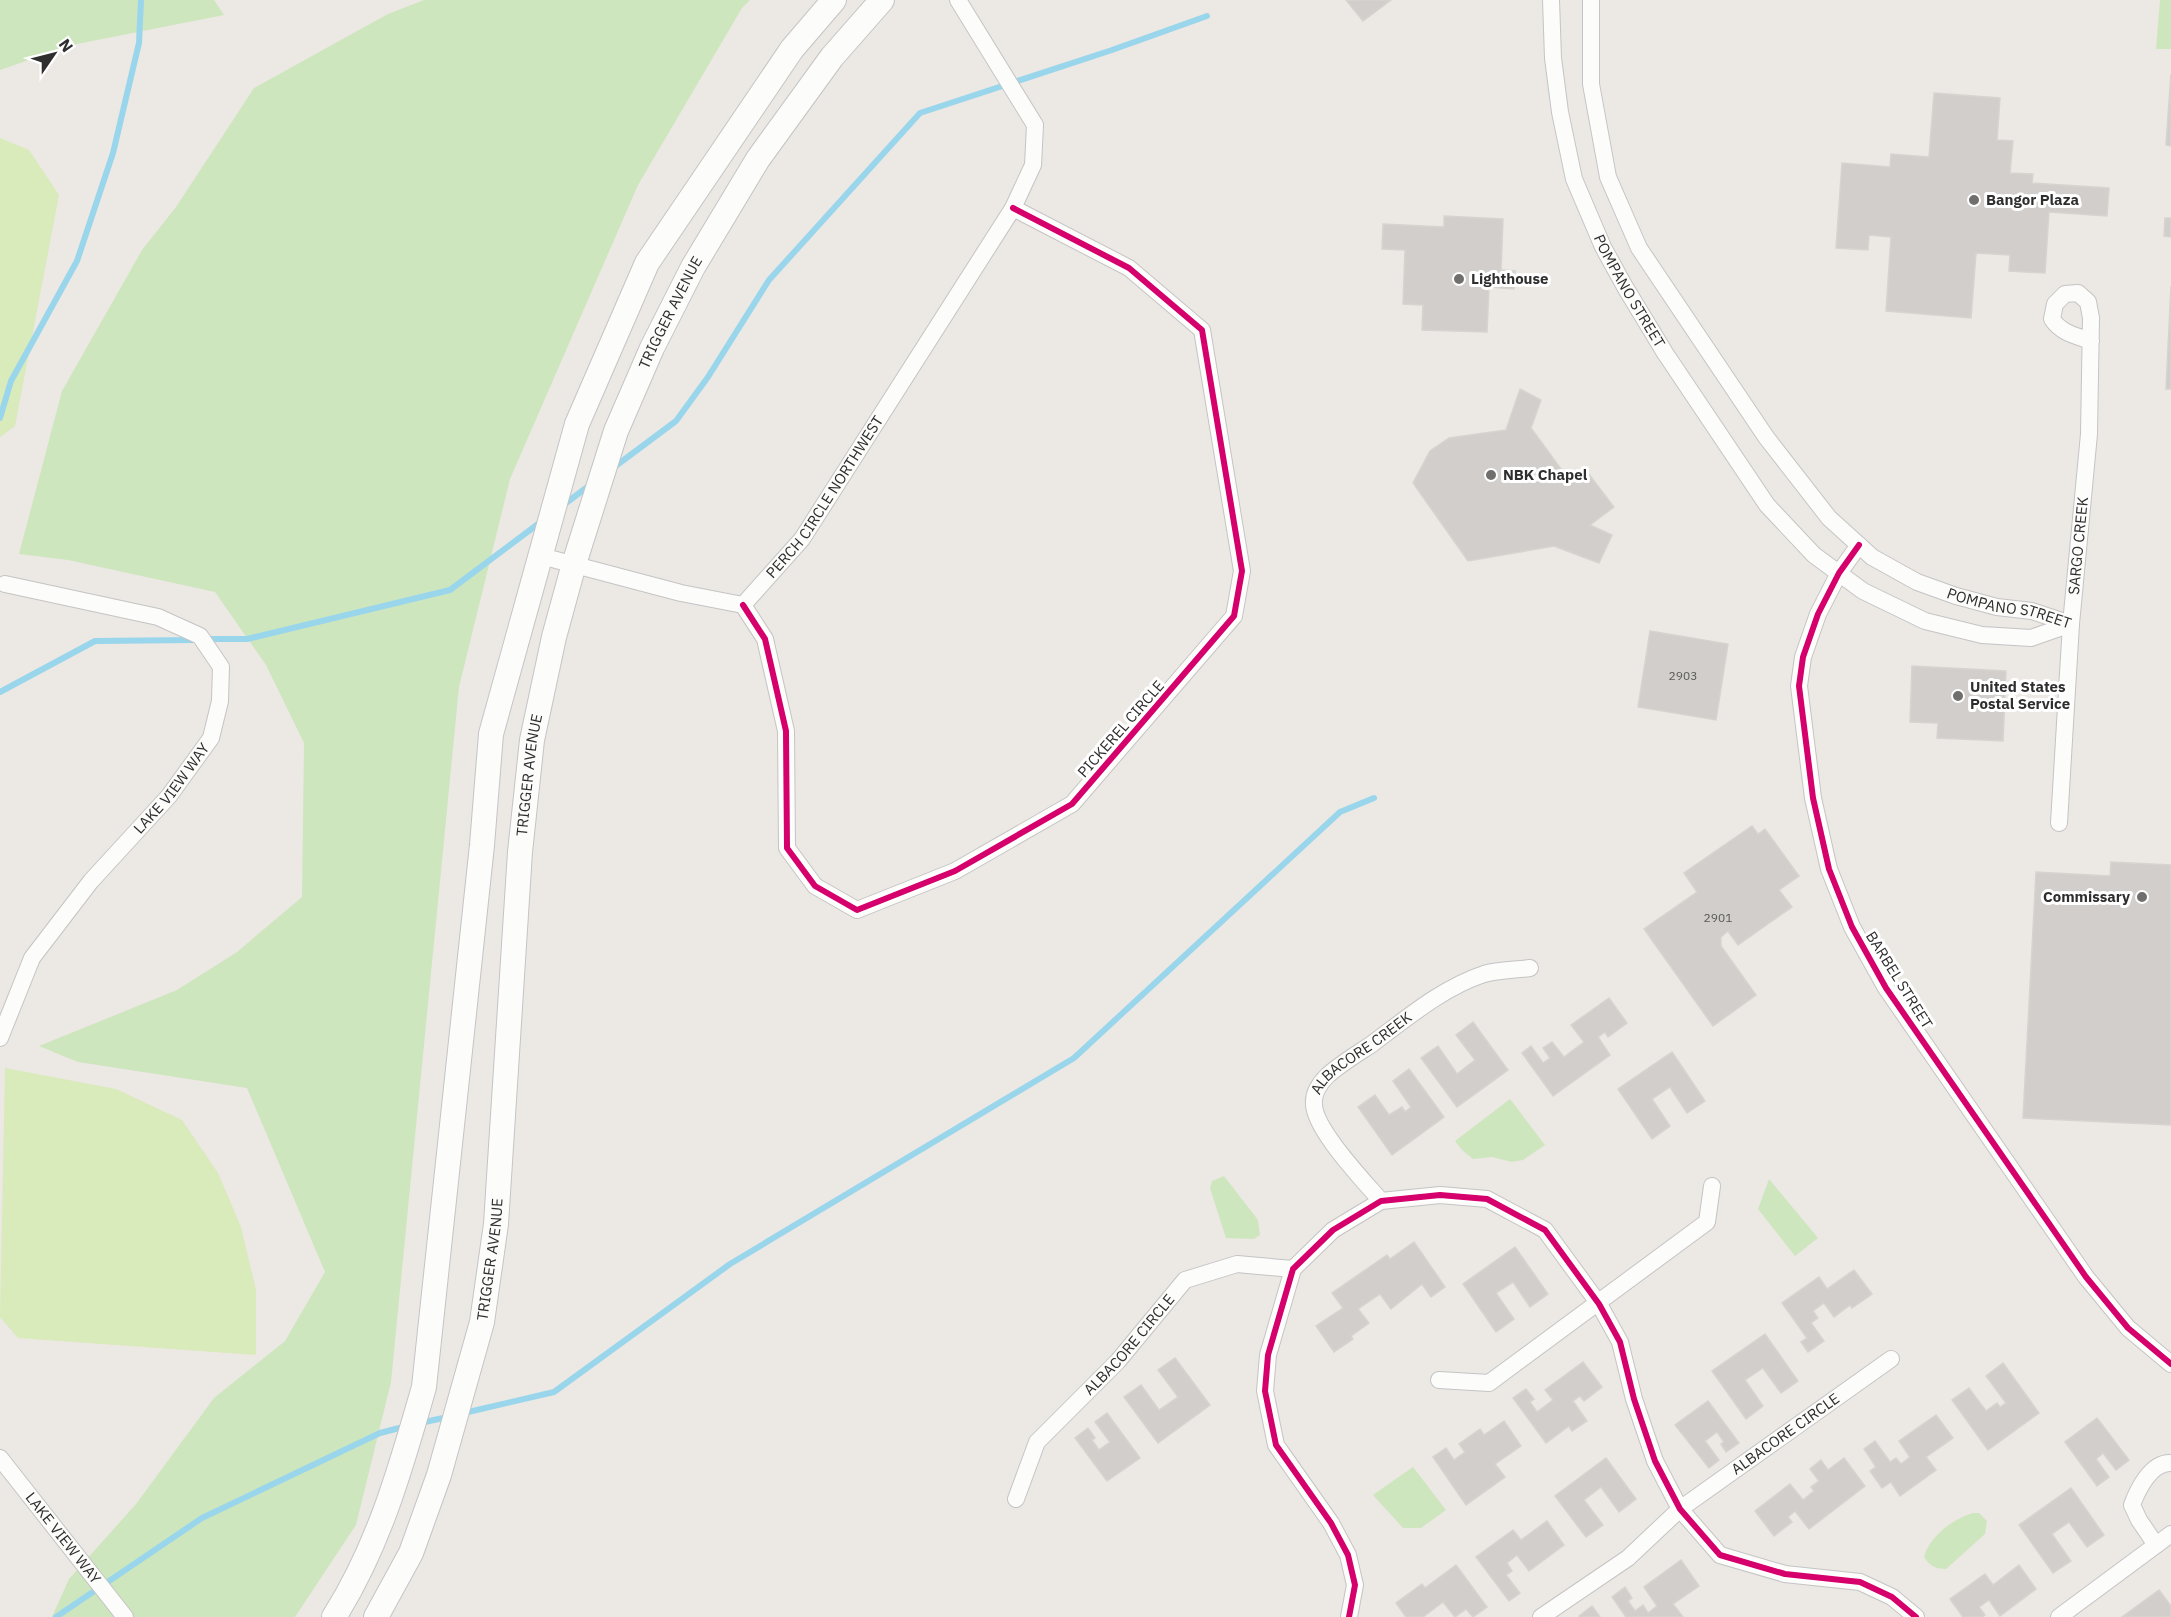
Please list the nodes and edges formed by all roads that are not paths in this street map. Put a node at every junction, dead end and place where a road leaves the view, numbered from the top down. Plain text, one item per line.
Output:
1 (834, 0) edge
2 (882, 0) edge
3 (958, 0) edge
4 (1551, 0) edge
5 (1591, 0) edge
6 (1012, 208) junction
7 (2091, 341) dead end
8 (1859, 545) junction
9 (541, 556) junction
10 (574, 564) junction
11 (1839, 573) junction
12 (4, 584) dead end
13 (743, 605) junction
14 (2071, 624) junction
15 (2060, 823) dead end
16 (1530, 968) dead end
17 (0, 1038) edge
18 (1712, 1186) dead end
19 (1381, 1201) junction
20 (1293, 1269) junction
21 (1599, 1304) junction
22 (1891, 1359) dead end
23 (2171, 1364) edge
24 (1438, 1380) dead end
25 (0, 1458) edge
26 (2171, 1463) edge
27 (1016, 1499) dead end
28 (1680, 1509) junction
29 (2171, 1534) edge
30 (2156, 1545) junction
31 (125, 1617) edge
32 (334, 1617) edge
33 (376, 1617) edge
34 (1349, 1617) edge
35 (1541, 1617) edge
36 (1916, 1617) edge
37 (2060, 1617) edge

1 - 9 main road
2 - 10 main road, TRIGGER AVENUE
3 - 6 street
4 - 11 street, POMPANO STREET
5 - 8 street, POMPANO STREET
6 - 13 street, PERCH CIRCLE NORTHWEST
6 - 13 street, PICKEREL CIRCLE
7 - 14 street, SARGO CREEK
8 - 11 street, BARBEL STREET
8 - 14 street, POMPANO STREET
9 - 10 street
9 - 32 main road
10 - 13 street
10 - 33 main road, TRIGGER AVENUE
11 - 14 street, POMPANO STREET
11 - 23 street, BARBEL STREET
12 - 17 street, LAKE VIEW WAY
14 - 15 street, SARGO CREEK
16 - 19 street, ALBACORE CREEK
18 - 21 street
19 - 20 street
19 - 21 street
20 - 27 street, ALBACORE CIRCLE
20 - 34 street
21 - 24 street
21 - 28 street
22 - 28 street, ALBACORE CIRCLE
25 - 31 street, LAKE VIEW WAY
26 - 30 street
28 - 35 street
28 - 36 street
29 - 30 street
30 - 37 street

